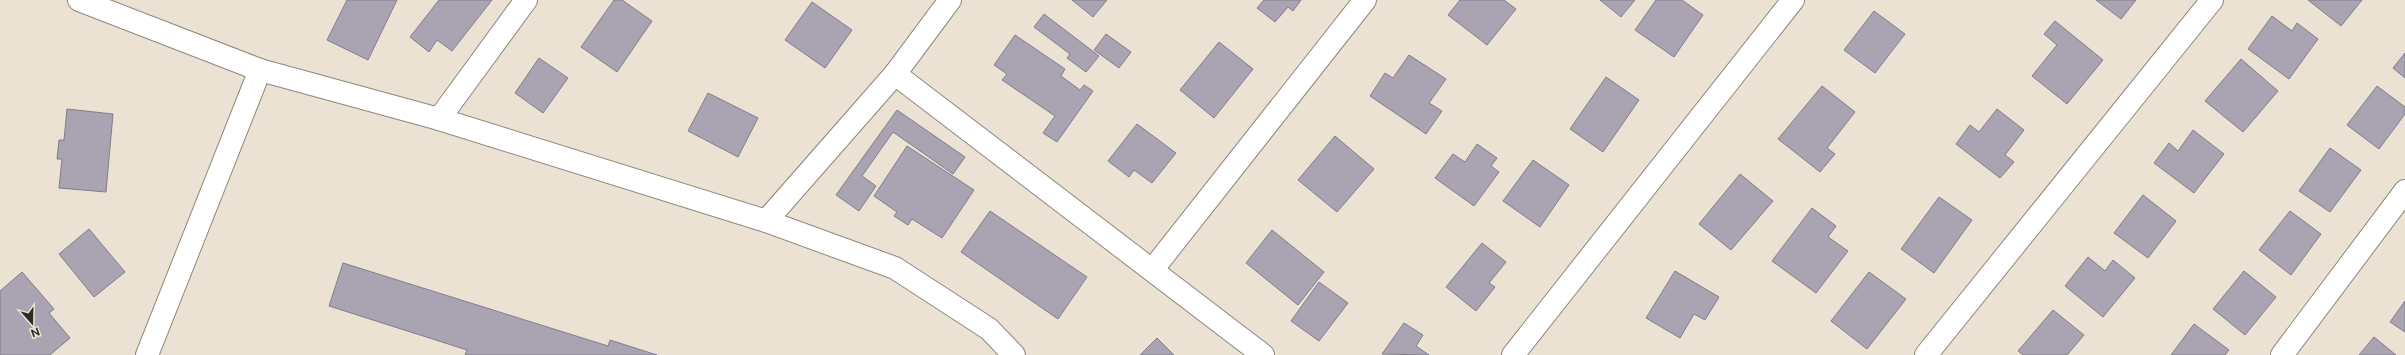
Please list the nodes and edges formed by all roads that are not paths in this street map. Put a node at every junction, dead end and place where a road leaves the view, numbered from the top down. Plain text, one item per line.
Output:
1 (79, 0) edge
2 (526, 0) edge
3 (950, 0) edge
4 (1365, 0) edge
5 (1793, 0) edge
6 (2212, 0) edge
7 (260, 70) junction
8 (895, 74) junction
9 (439, 119) junction
10 (2405, 191) edge
11 (766, 221) junction
12 (1153, 269) junction
13 (148, 355) edge
14 (1014, 355) edge
15 (1263, 355) edge
16 (1513, 355) edge
17 (1926, 355) edge
18 (2282, 355) edge

1 - 7 street
2 - 9 street
3 - 8 street
4 - 12 street
5 - 16 street
6 - 17 street
7 - 9 street
7 - 13 street
8 - 11 street
8 - 12 street
9 - 11 street
10 - 18 street
11 - 14 street
12 - 15 street

